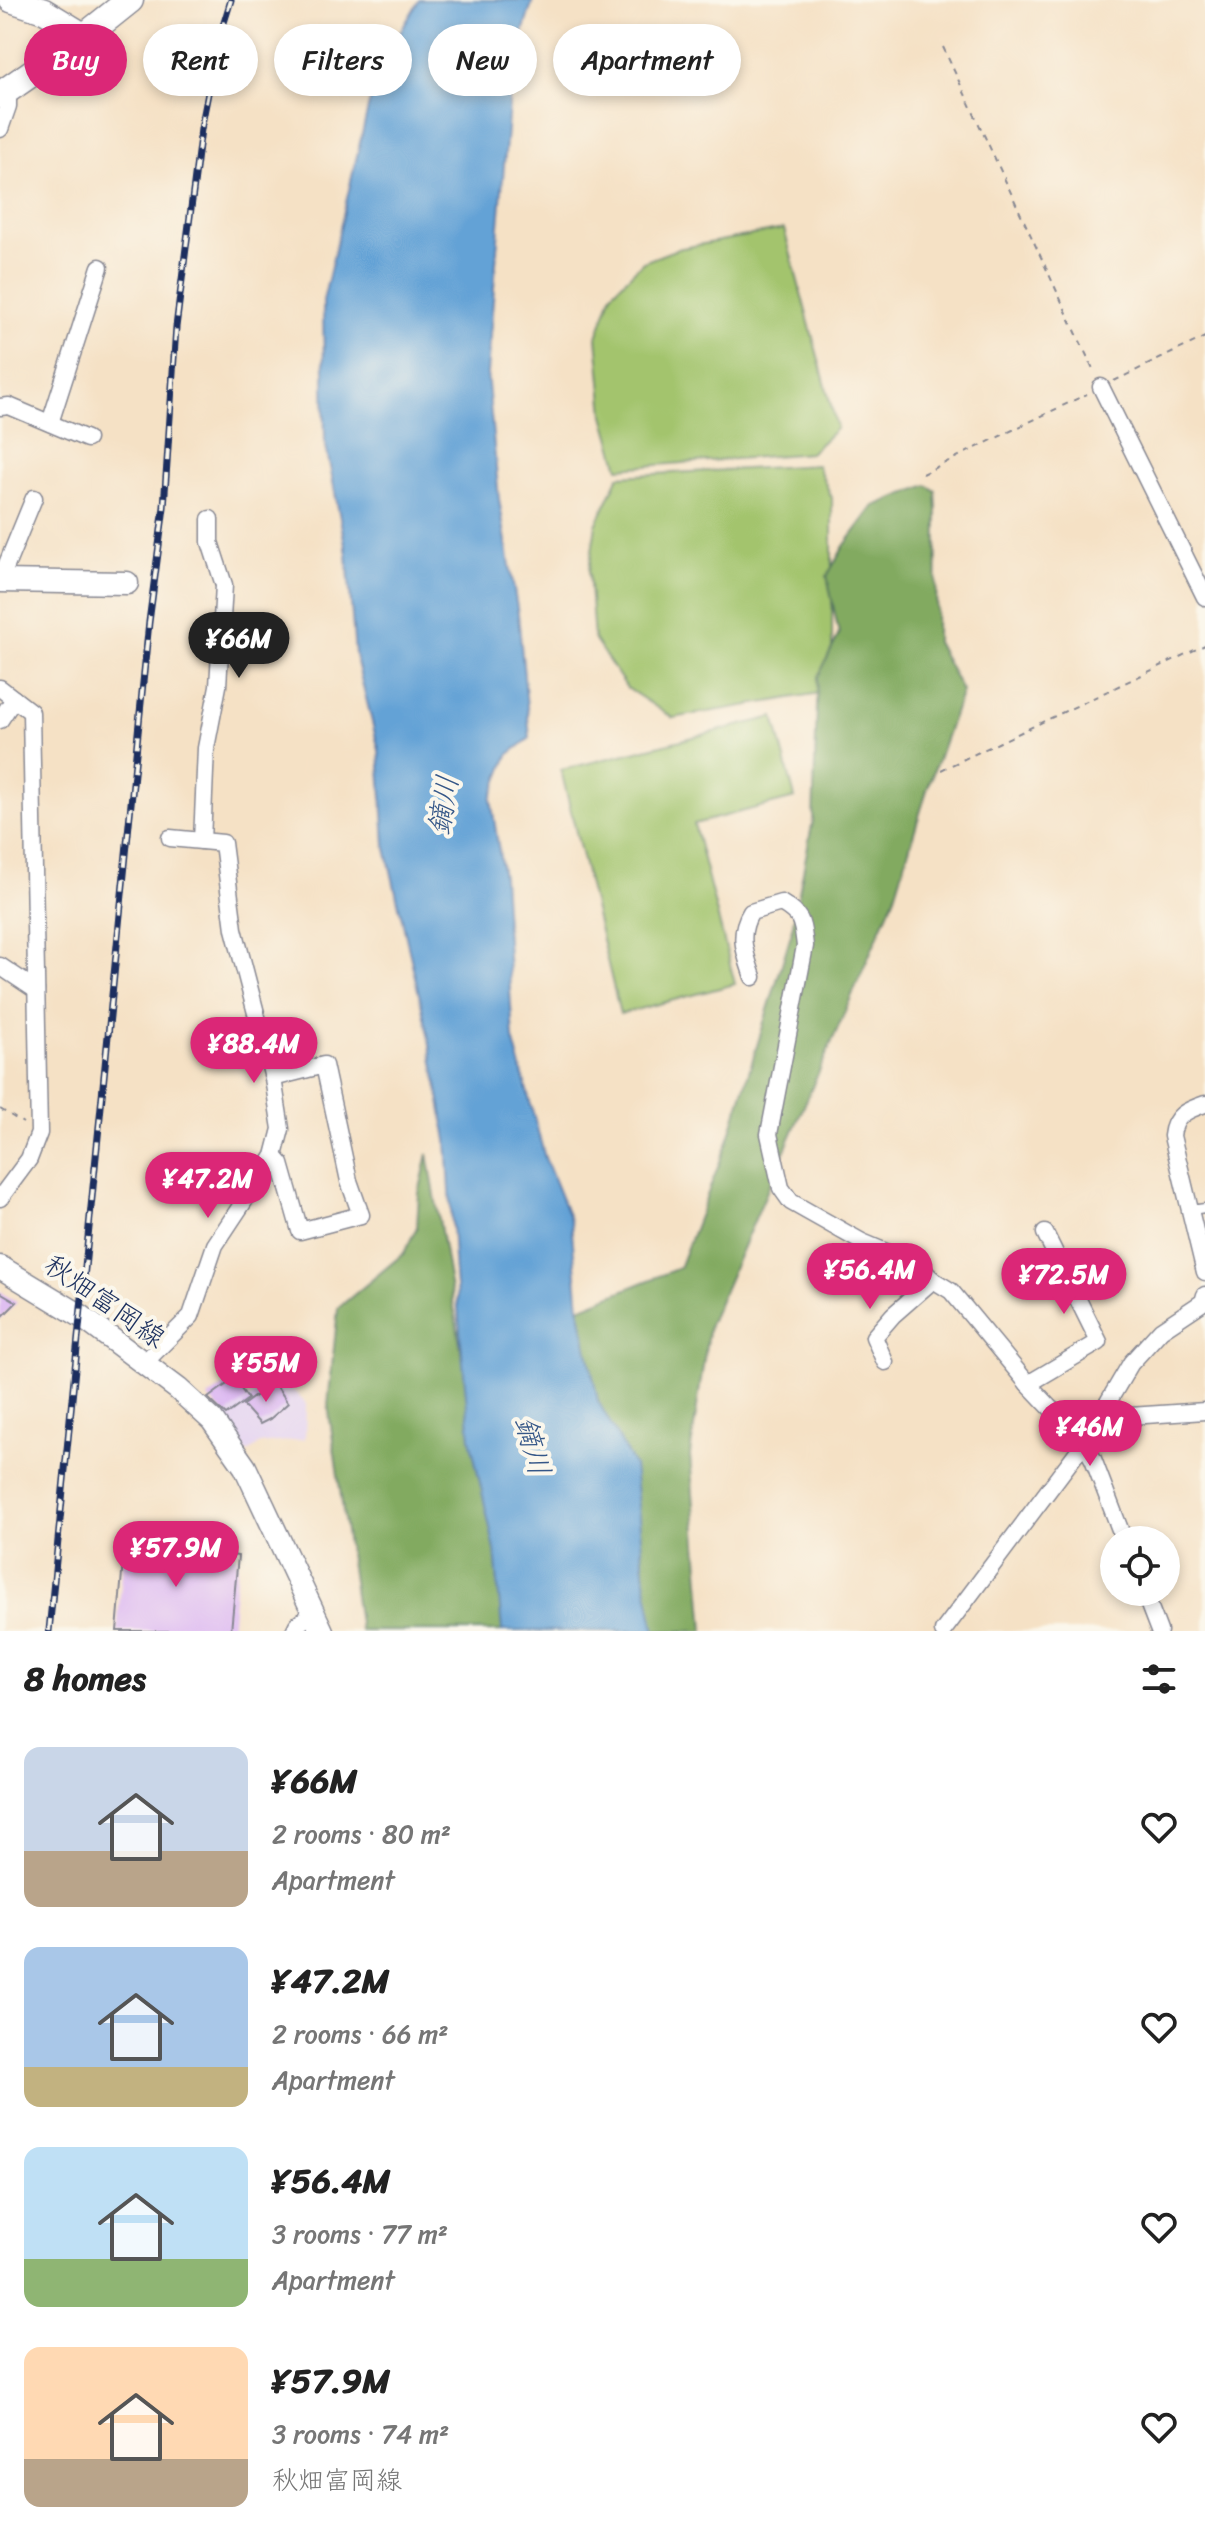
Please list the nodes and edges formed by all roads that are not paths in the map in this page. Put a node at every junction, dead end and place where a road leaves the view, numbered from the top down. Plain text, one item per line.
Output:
1 (11, 0) edge
2 (130, 0) edge
3 (42, 6) edge
4 (68, 24) edge
5 (100, 24) edge
6 (24, 78) edge
7 (4, 92) edge
8 (0, 129) edge
9 (100, 267) dead end
10 (1101, 387) road end
11 (0, 407) edge
12 (50, 423) junction
13 (87, 439) dead end
14 (34, 498) dead end
15 (210, 519) dead end
16 (0, 581) edge
17 (127, 583) dead end
18 (1205, 597) edge
19 (0, 688) edge
20 (14, 699) junction
21 (0, 720) edge
22 (170, 838) dead end
23 (202, 841) junction
24 (0, 966) edge
25 (753, 977) dead end
26 (36, 990) junction
27 (273, 1078) junction
28 (1205, 1104) edge
29 (274, 1156) junction
30 (0, 1198) edge
31 (1198, 1209) edge
32 (1045, 1233) dead end
33 (0, 1267) edge
34 (1205, 1272) edge
35 (933, 1280) junction
36 (1205, 1295) edge
37 (885, 1362) dead end
38 (144, 1363) junction
39 (1028, 1384) junction
40 (1205, 1411) edge
41 (1100, 1418) junction
42 (1084, 1443) junction
43 (1119, 1526) edge
44 (1149, 1606) edge
45 (318, 1621) edge
46 (294, 1631) edge
47 (943, 1631) edge
48 (1159, 1631) edge

1 - 3 main road
2 - 5 highway
3 - 4 main road
6 - 7 highway
7 - 8 street
9 - 12 street
10 - 18 street
11 - 12 street
12 - 13 street
14 - 16 street
15 - 23 street
16 - 17 main road
19 - 20 street
20 - 21 street
20 - 26 street
22 - 23 street
23 - 27 street
24 - 26 street
25 - 35 street
26 - 30 street
27 - 29 street
27 - 29 street
28 - 31 street
29 - 38 street
31 - 34 street
32 - 39 street
33 - 38 main road, 秋畑富岡線
35 - 37 street
35 - 39 street
36 - 41 street
38 - 45 main road, 秋畑富岡線
39 - 42 street
40 - 41 street
41 - 42 street
42 - 43 street
42 - 47 street
44 - 48 street
45 - 46 street

